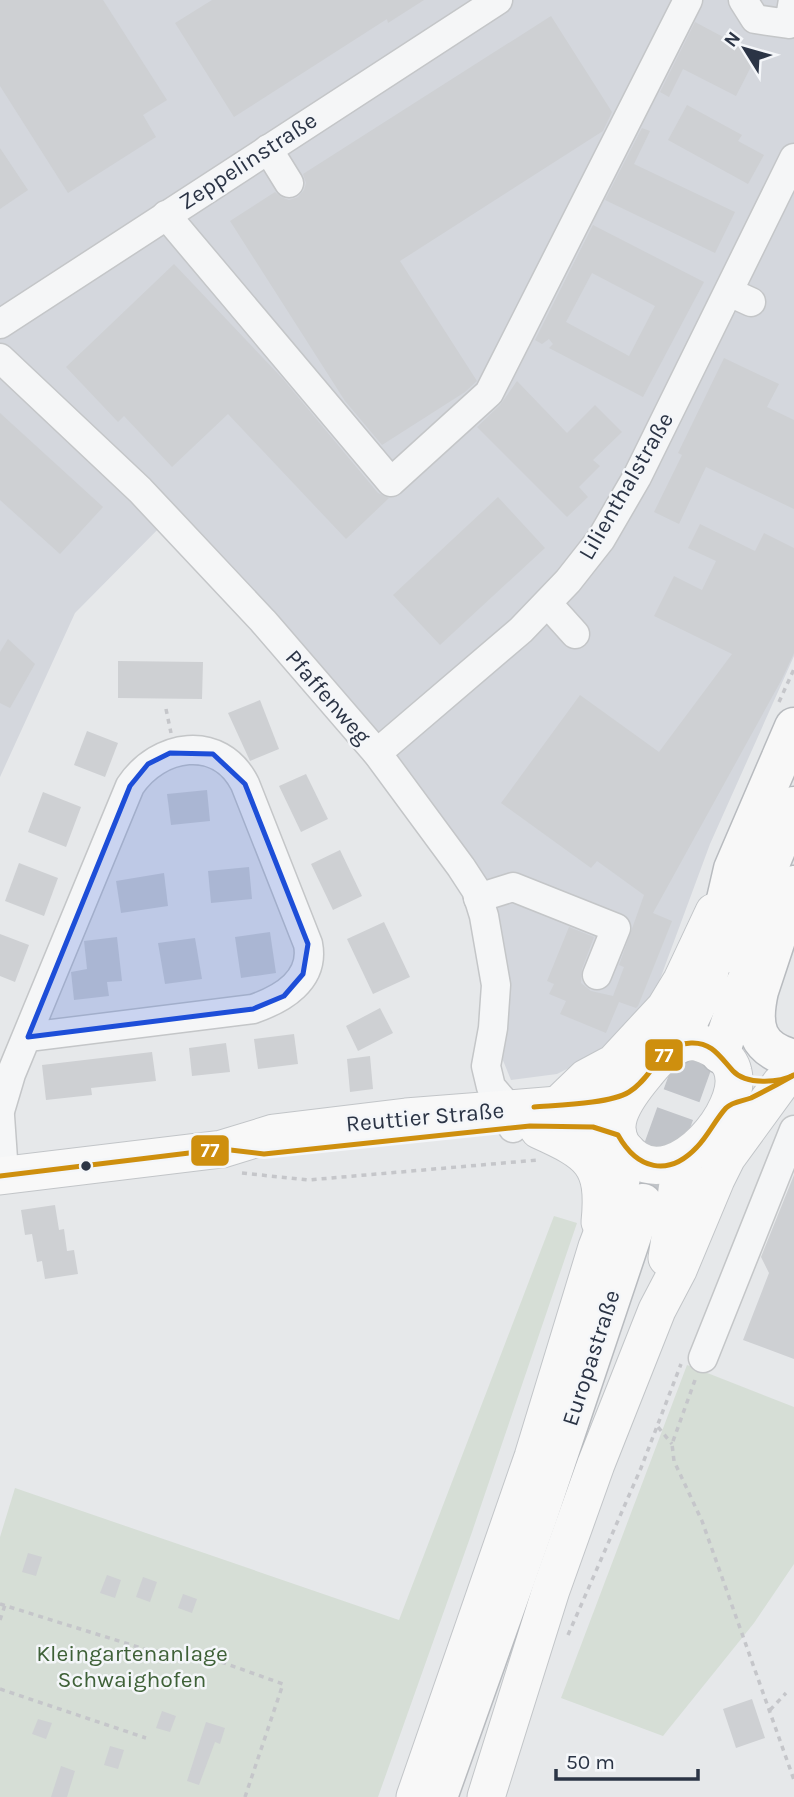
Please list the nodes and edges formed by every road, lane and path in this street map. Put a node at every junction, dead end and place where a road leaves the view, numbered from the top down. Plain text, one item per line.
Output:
1 (498, 0) edge
2 (688, 0) edge
3 (743, 0) edge
4 (793, 0) edge
5 (268, 149) junction
6 (794, 158) edge
7 (289, 183) dead end
8 (166, 215) junction
9 (0, 324) edge
10 (0, 358) edge
11 (548, 604) junction
12 (575, 634) dead end
13 (794, 727) edge
14 (377, 753) junction
15 (794, 806) edge
16 (733, 869) junction
17 (794, 885) edge
18 (478, 898) junction
19 (779, 927) junction
20 (597, 975) dead end
21 (720, 989) tunnel mouth
22 (28, 1037) junction
23 (677, 1045) junction
24 (790, 1072) edge
25 (727, 1078) junction
26 (630, 1092) junction
27 (0, 1114) edge
28 (527, 1117) junction
29 (794, 1130) edge
30 (623, 1143) junction
31 (685, 1158) junction
32 (549, 1159) dead end
33 (228, 1160) junction
34 (4, 1176) edge
35 (643, 1203) tunnel mouth
36 (597, 1247) junction
37 (657, 1310) junction
38 (692, 1361) junction
39 (657, 1427) junction
40 (672, 1444) junction
41 (539, 1513) junction
42 (3, 1604) edge
43 (0, 1620) edge
44 (564, 1644) dead end
45 (0, 1689) edge
46 (786, 1693) dead end
47 (770, 1710) junction
48 (146, 1738) dead end
49 (794, 1780) edge
50 (245, 1797) edge
51 (415, 1797) edge
52 (438, 1797) edge
53 (463, 1797) edge
54 (486, 1797) edge

1 - 5 street, Zeppelinstraße
2 - 8 street
3 - 4 street
5 - 7 street
5 - 8 street, Zeppelinstraße
6 - 11 street, Lilienthalstraße
8 - 9 street, Zeppelinstraße
10 - 14 street, Pfaffenweg
11 - 12 street
11 - 14 street, Lilienthalstraße
13 - 16 highway
14 - 18 street, Pfaffenweg
15 - 21 highway
16 - 23 highway
16 - 28 main road
17 - 19 highway
18 - 20 street
18 - 28 street, Pfaffenweg
19 - 24 highway
19 - 25 highway
22 - 22 street
22 - 27 street
23 - 25 main road
23 - 26 main road
24 - 25 main road
24 - 37 main road
25 - 31 main road
26 - 28 main road, Reuttier Straße
26 - 30 main road
27 - 34 street
28 - 30 main road, Reuttier Straße
28 - 33 main road, Reuttier Straße
28 - 36 main road
29 - 38 street
30 - 31 main road, Reuttier Straße
30 - 36 main road
31 - 37 main road
32 - 33 path
33 - 34 main road, Reuttier Straße
35 - 41 highway, Europastraße
36 - 51 main road
37 - 54 main road
38 - 39 path
38 - 40 path
39 - 40 path
39 - 44 path
40 - 47 path
41 - 52 highway, Europastraße
41 - 53 highway, Europastraße
42 - 43 path
42 - 50 path
45 - 48 path
46 - 47 path
47 - 49 path

